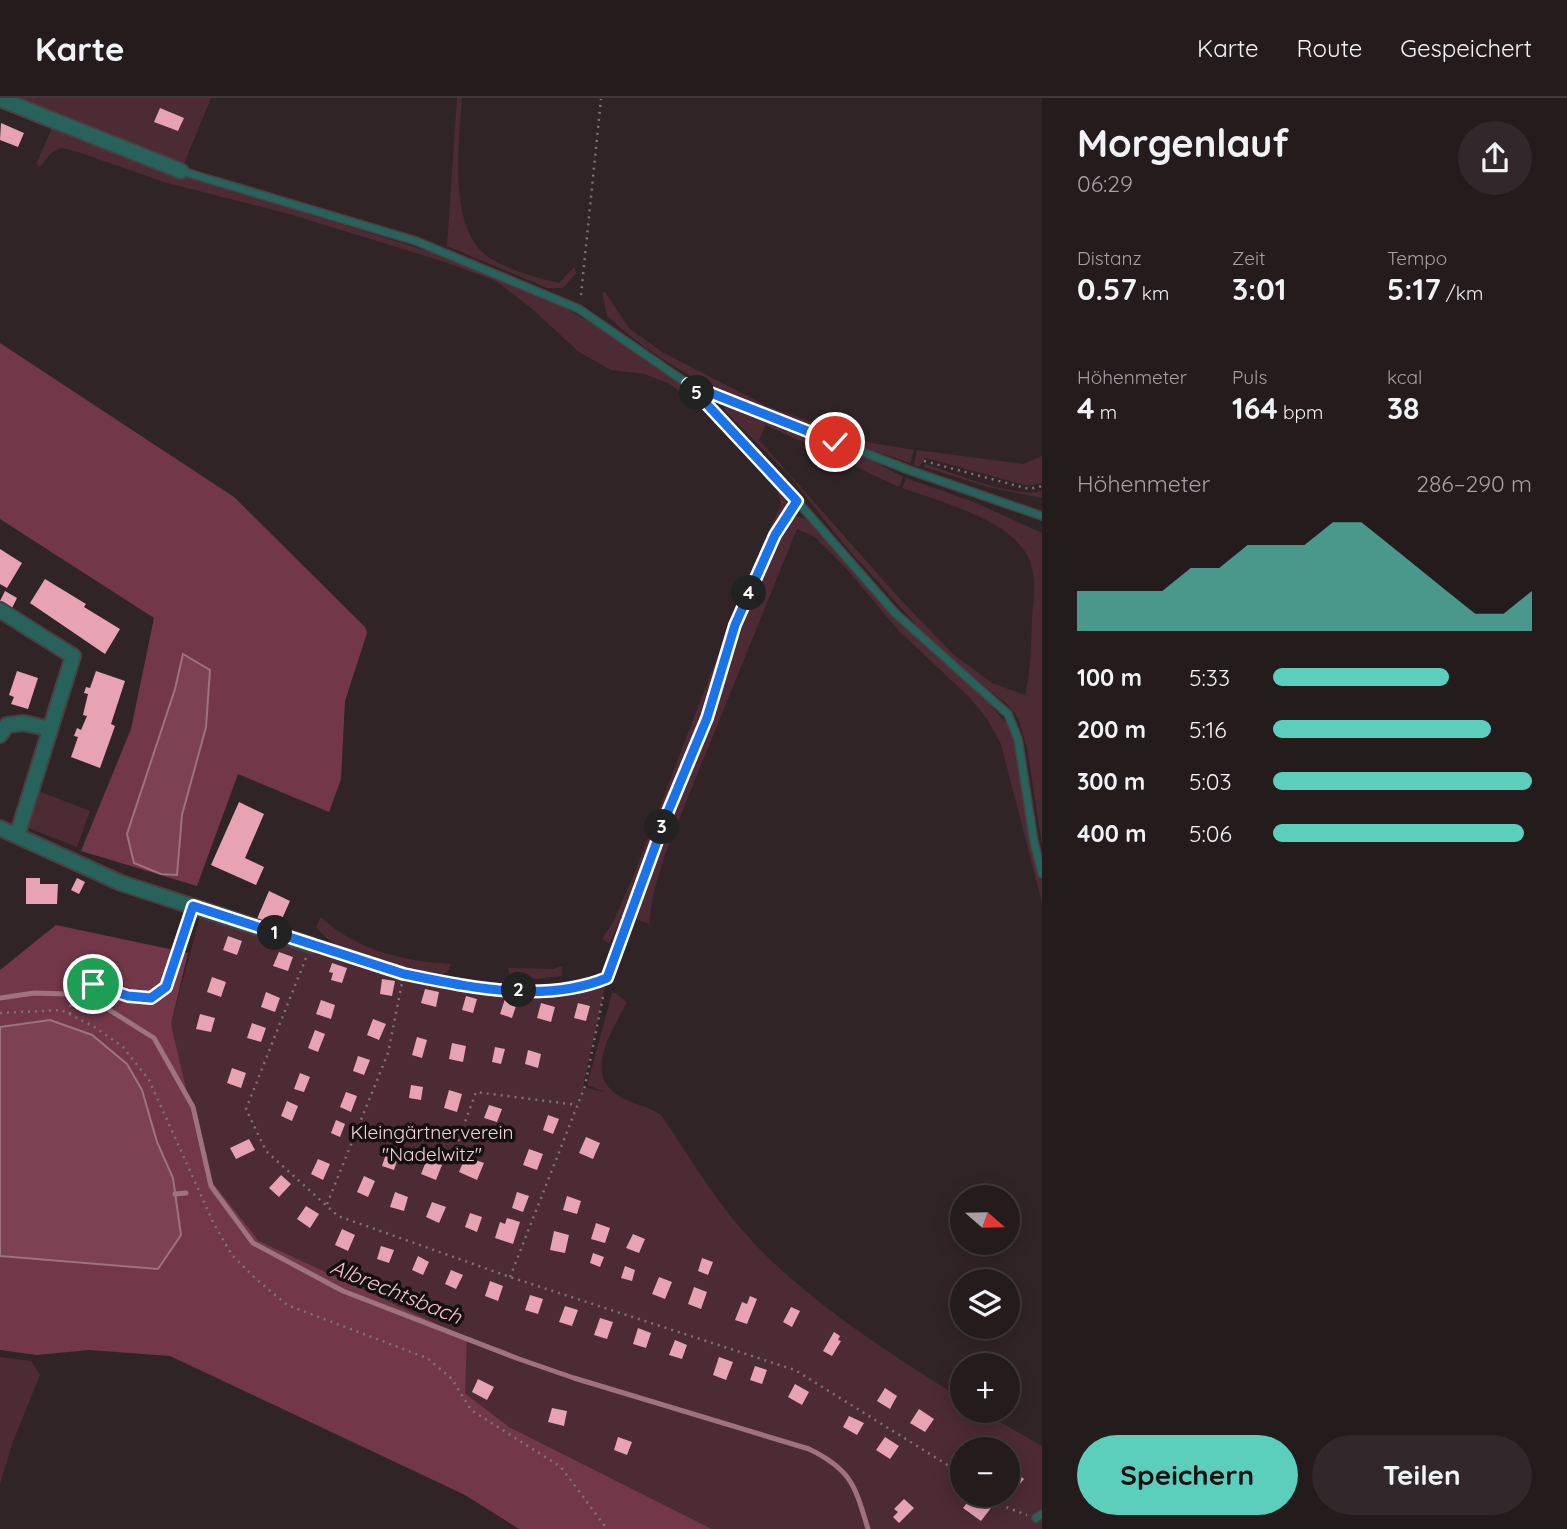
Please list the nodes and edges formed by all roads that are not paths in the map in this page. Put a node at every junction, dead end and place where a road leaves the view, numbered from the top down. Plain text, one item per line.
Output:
1 (0, 99) edge
2 (181, 171) joint
3 (688, 384) junction
4 (797, 501) junction
5 (1042, 516) edge
6 (0, 610) edge
7 (50, 729) junction
8 (0, 735) edge
9 (0, 828) edge
10 (18, 836) junction
11 (1042, 874) edge
12 (311, 945) joint

1 - 2 street
2 - 3 lane
3 - 4 lane
3 - 5 lane
4 - 11 lane
4 - 12 lane
6 - 7 street
7 - 8 street
7 - 10 street
9 - 10 street
10 - 12 street

